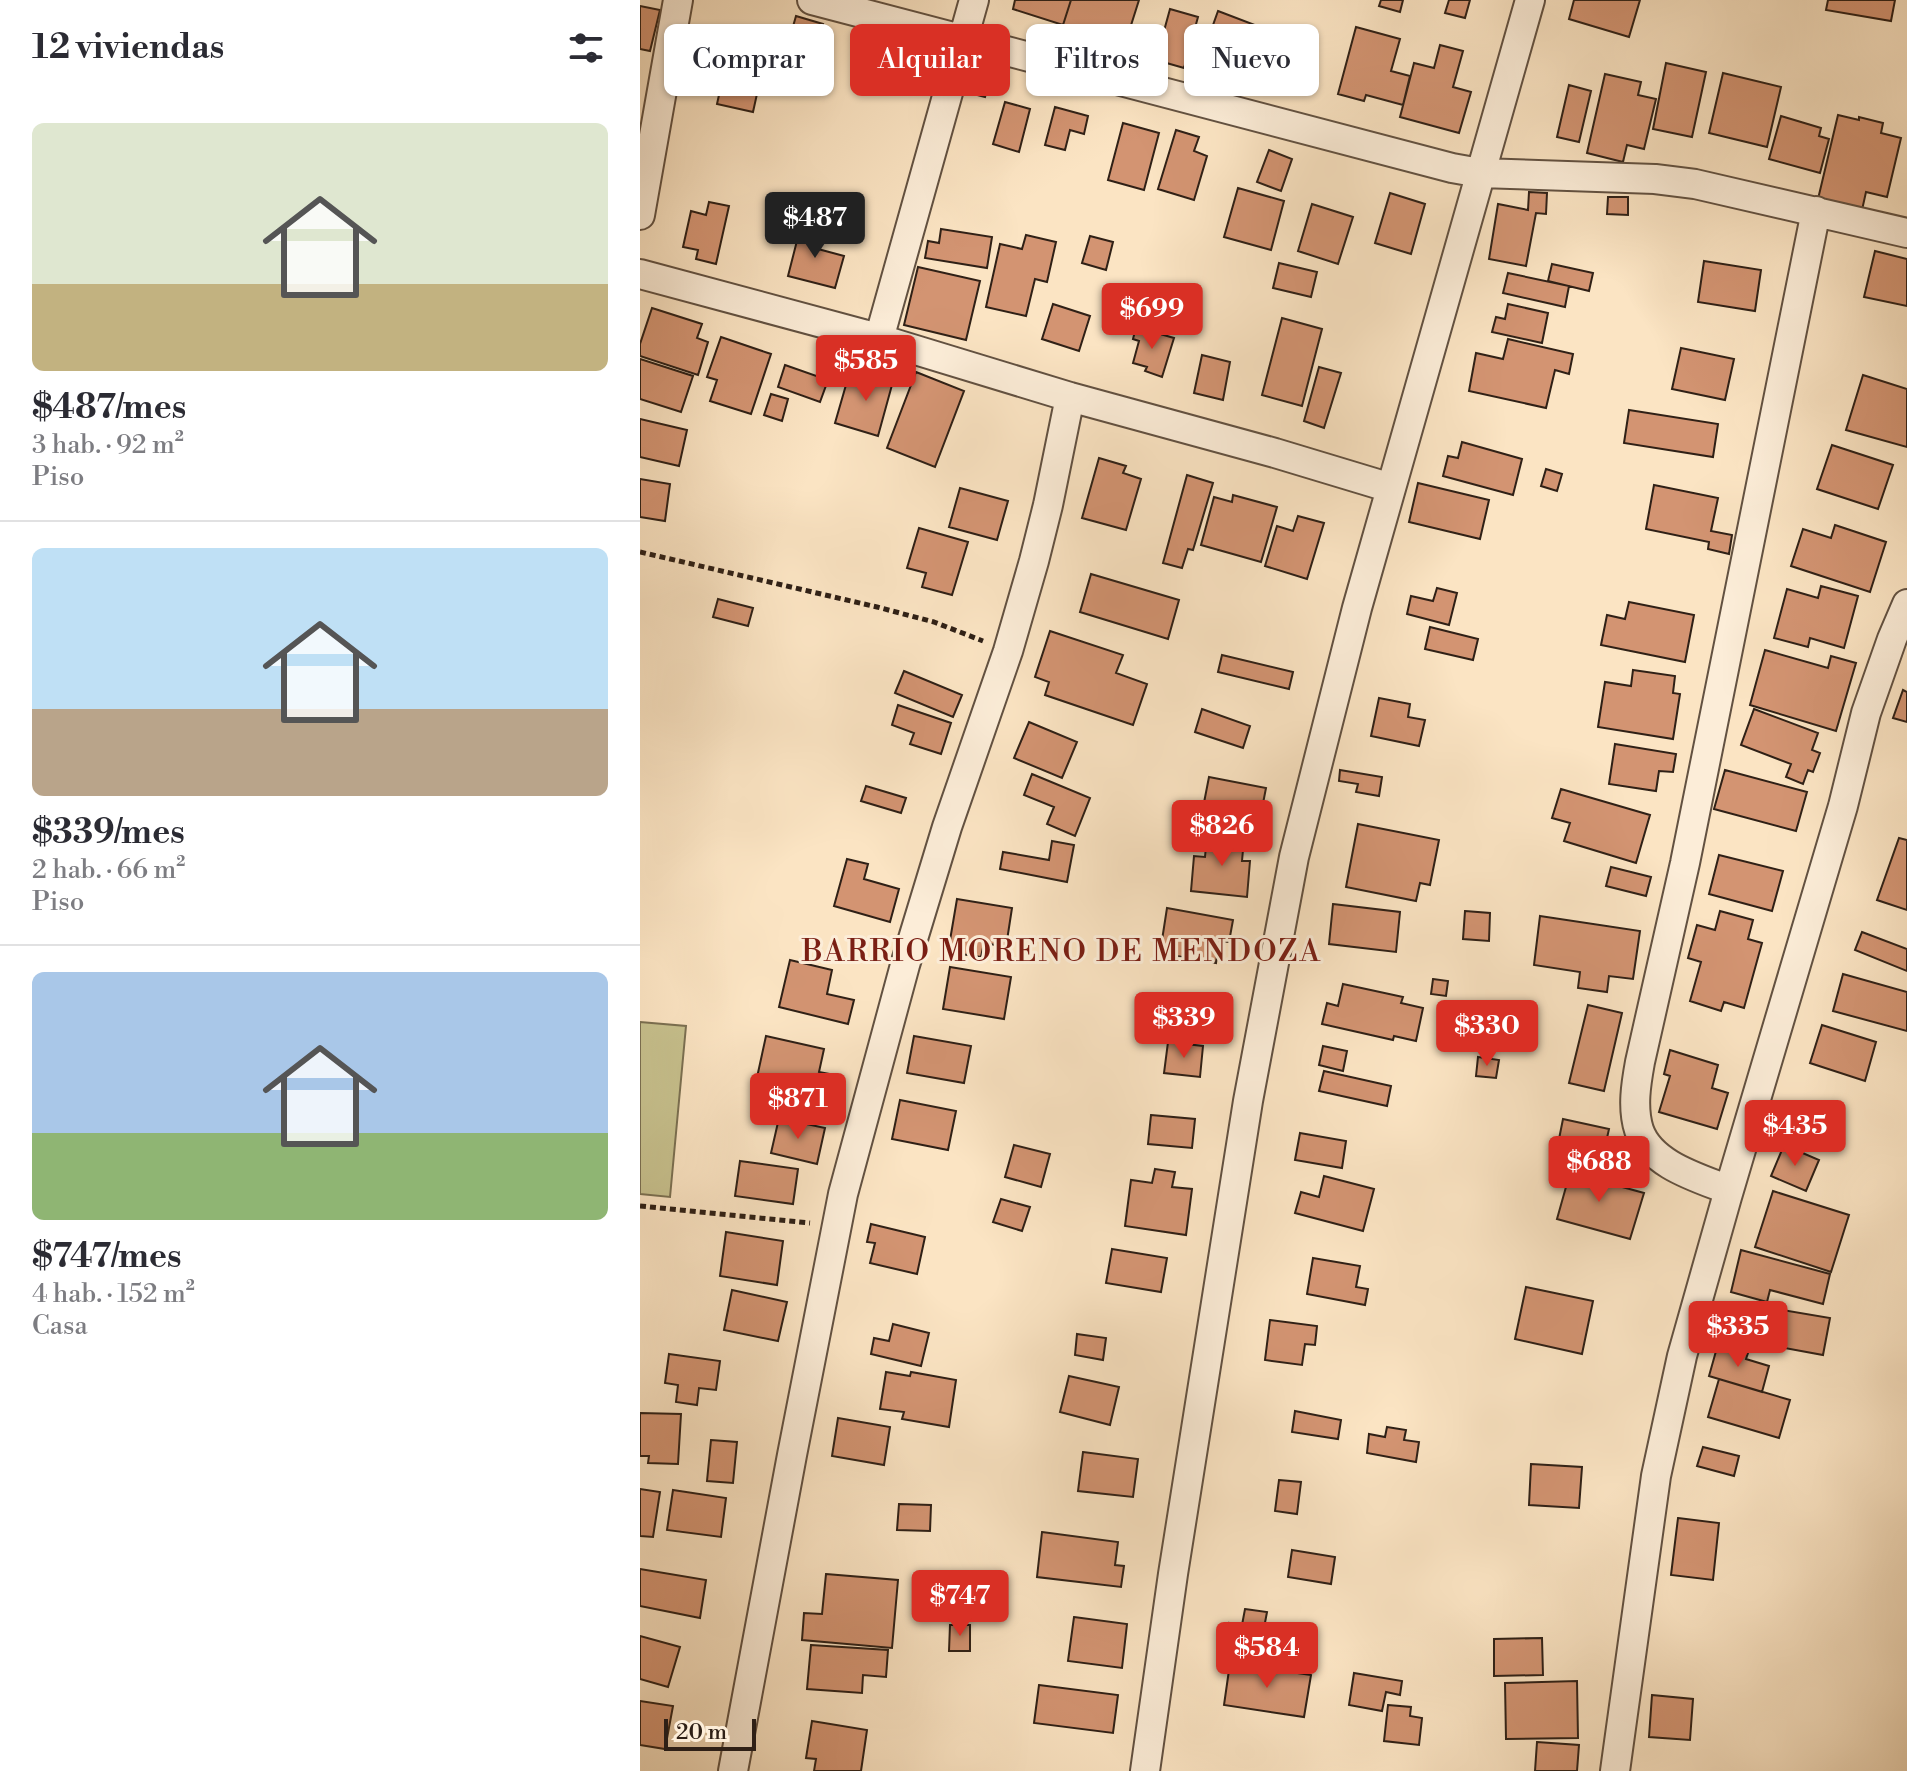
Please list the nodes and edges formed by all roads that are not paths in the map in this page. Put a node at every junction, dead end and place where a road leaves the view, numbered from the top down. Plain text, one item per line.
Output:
1 (678, 0) edge
2 (812, 0) edge
3 (974, 0) edge
4 (1530, 0) edge
5 (903, 24) edge
6 (967, 24) edge
7 (1010, 52) edge
8 (947, 96) edge
9 (1480, 173) junction
10 (1816, 211) junction
11 (640, 215) edge
12 (1907, 233) edge
13 (640, 274) edge
14 (879, 339) junction
15 (1070, 397) junction
16 (1391, 488) junction
17 (1907, 604) edge
18 (1729, 1190) junction
19 (733, 1771) edge
20 (1145, 1771) edge
21 (1615, 1771) edge

1 - 11 street
2 - 5 street
3 - 6 street
4 - 9 street
7 - 9 street
8 - 14 street
9 - 10 street
9 - 16 street
10 - 12 street
10 - 18 street
13 - 14 street
14 - 15 street
15 - 16 street
15 - 19 street
16 - 20 street
17 - 18 street
18 - 21 street

